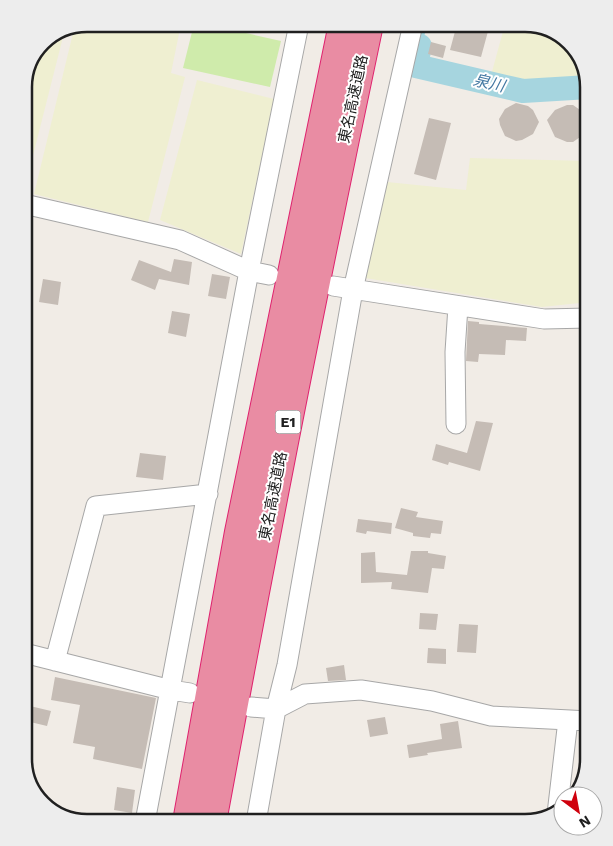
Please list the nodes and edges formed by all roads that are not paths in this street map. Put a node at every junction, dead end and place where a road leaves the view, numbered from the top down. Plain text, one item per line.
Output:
1 (297, 32) edge
2 (341, 33) edge
3 (367, 33) edge
4 (411, 33) edge
5 (33, 206) edge
6 (249, 271) junction
7 (269, 276) dead end
8 (333, 286) dead end
9 (353, 290) junction
10 (458, 306) junction
11 (580, 318) edge
12 (456, 424) dead end
13 (208, 494) junction
14 (32, 655) edge
15 (55, 661) junction
16 (171, 690) junction
17 (190, 693) dead end
18 (252, 707) dead end
19 (276, 709) junction
20 (568, 720) junction
21 (580, 721) edge
22 (560, 786) edge
23 (147, 813) edge
24 (189, 813) edge
25 (214, 813) edge
26 (258, 813) edge

1 - 6 street
2 - 24 highway, 東名高速道路 / E1
3 - 25 highway, 東名高速道路 / E1
4 - 9 street
5 - 6 street
6 - 7 street
6 - 13 street
8 - 9 street
9 - 10 street
9 - 19 street
10 - 11 street
10 - 12 street
13 - 15 street
13 - 16 street
14 - 15 street
15 - 16 street
16 - 17 street
16 - 23 street
18 - 19 street
19 - 20 street
19 - 26 street
20 - 21 street
20 - 22 street

